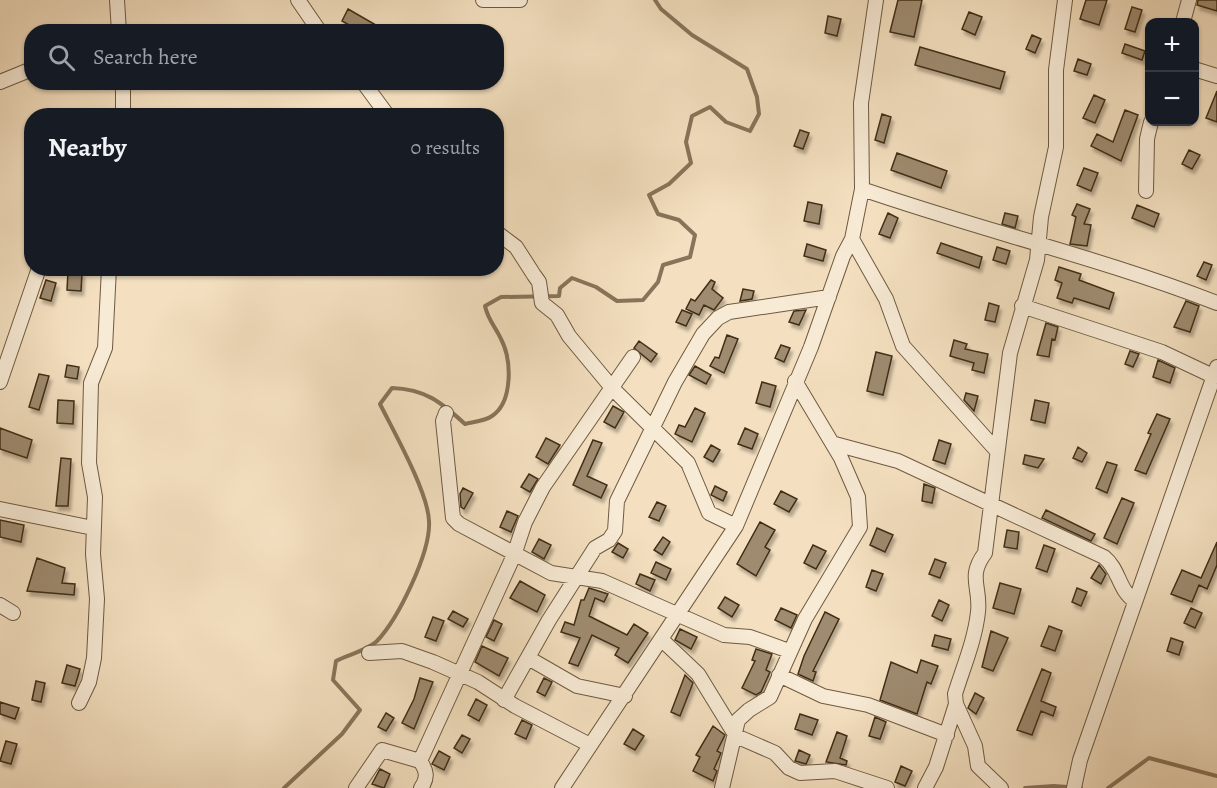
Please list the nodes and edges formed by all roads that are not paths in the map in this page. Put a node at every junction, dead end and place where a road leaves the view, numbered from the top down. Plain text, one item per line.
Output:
1 (117, 0) edge
2 (298, 0) edge
3 (483, 0) edge
4 (520, 0) edge
5 (876, 0) edge
6 (1065, 0) edge
7 (1189, 0) edge
8 (1184, 18) edge
9 (118, 24) edge
10 (314, 24) edge
11 (1199, 71) edge
12 (24, 72) edge
13 (1217, 76) edge
14 (0, 82) edge
15 (123, 90) edge
16 (369, 90) edge
17 (123, 108) edge
18 (382, 108) edge
19 (1151, 126) edge
20 (862, 189) junction
21 (1146, 191) dead end
22 (504, 238) edge
23 (852, 240) junction
24 (1039, 246) junction
25 (36, 276) edge
26 (108, 276) edge
27 (829, 297) junction
28 (1217, 303) edge
29 (1022, 306) junction
30 (633, 357) dead end
31 (1216, 372) edge
32 (795, 381) junction
33 (0, 382) edge
34 (613, 389) junction
35 (446, 413) dead end
36 (654, 428) junction
37 (835, 444) junction
38 (997, 451) junction
39 (989, 503) junction
40 (0, 509) edge
41 (736, 526) junction
42 (93, 528) junction
43 (514, 555) junction
44 (576, 579) junction
45 (1135, 601) junction
46 (0, 605) edge
47 (13, 613) dead end
48 (676, 615) junction
49 (661, 639) junction
50 (789, 651) junction
51 (369, 653) dead end
52 (530, 658) junction
53 (461, 673) junction
54 (779, 675) junction
55 (625, 696) junction
56 (504, 700) junction
57 (79, 703) dead end
58 (956, 704) junction
59 (947, 735) junction
60 (736, 736) junction
61 (590, 745) junction
62 (420, 761) junction
63 (1074, 784) edge
64 (356, 788) edge
65 (421, 788) edge
66 (562, 788) edge
67 (722, 788) edge
68 (887, 788) edge
69 (925, 788) edge
70 (1001, 788) edge

1 - 9 street
2 - 10 street
3 - 4 street
5 - 20 street
6 - 24 street
7 - 8 street
11 - 13 street
12 - 14 street
15 - 17 street
16 - 18 street
19 - 21 street
20 - 23 street
20 - 24 street
22 - 34 street
23 - 27 street
23 - 38 street
24 - 28 street
24 - 29 street
25 - 33 street
26 - 42 street
27 - 32 street
27 - 36 street
29 - 31 street
29 - 38 street
30 - 34 street
31 - 45 street
32 - 37 street
32 - 41 street
34 - 36 street
34 - 43 street
35 - 43 street
36 - 41 street
36 - 44 street
37 - 39 street
37 - 50 street
38 - 39 street
39 - 45 street
39 - 58 street
40 - 42 street
41 - 48 street
42 - 57 street
43 - 44 street
43 - 53 street
44 - 48 street
44 - 52 street
45 - 63 street
46 - 47 street
48 - 49 street
48 - 50 street
49 - 55 street
49 - 60 street
50 - 54 street
51 - 53 street
52 - 55 street
52 - 56 street
53 - 56 street
53 - 62 street
54 - 59 street
54 - 60 street
55 - 61 street
56 - 61 street
58 - 59 street
58 - 70 street
59 - 69 street
60 - 67 street
60 - 68 street
61 - 66 street
62 - 64 street
62 - 65 street

